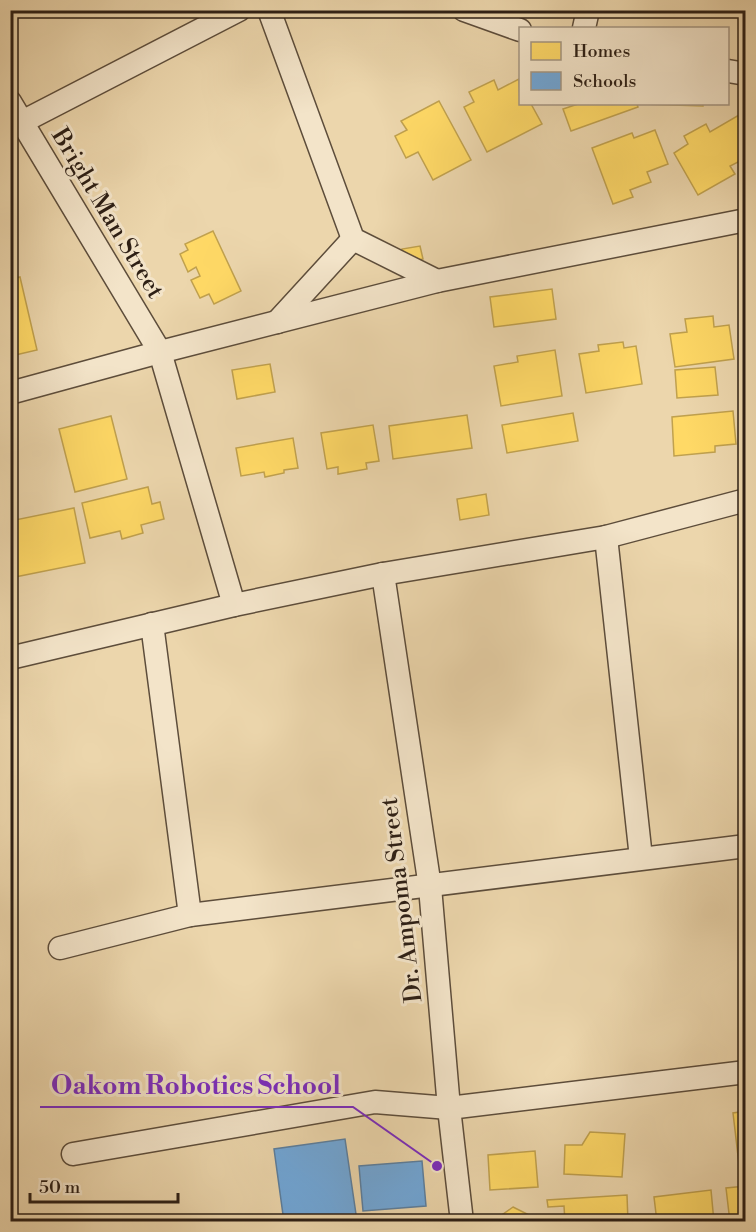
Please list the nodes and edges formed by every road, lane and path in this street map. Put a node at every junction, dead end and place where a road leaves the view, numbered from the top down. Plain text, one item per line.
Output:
1 (269, 10) edge
2 (464, 10) edge
3 (588, 10) edge
4 (237, 11) edge
5 (584, 27) edge
6 (519, 30) edge
7 (729, 71) edge
8 (746, 74) edge
9 (10, 102) edge
10 (22, 122) junction
11 (746, 220) edge
12 (353, 239) junction
13 (437, 280) junction
14 (278, 322) junction
15 (160, 352) junction
16 (10, 393) edge
17 (746, 500) edge
18 (606, 537) junction
19 (383, 574) junction
20 (234, 605) junction
21 (152, 624) junction
22 (10, 658) edge
23 (746, 846) edge
24 (641, 858) junction
25 (430, 887) junction
26 (190, 915) junction
27 (60, 948) dead end
28 (746, 1072) edge
29 (450, 1108) junction
30 (73, 1155) dead end
31 (462, 1221) edge

1 - 12 street
2 - 6 street
3 - 5 street
4 - 10 street
7 - 8 street
9 - 10 street, Bright Man Street
10 - 15 street, Bright Man Street
11 - 13 street
12 - 13 street
12 - 14 street
13 - 14 street
14 - 15 street
15 - 16 street
15 - 20 street, Bright Man Street
17 - 18 street
18 - 19 street
18 - 24 street
19 - 20 street
19 - 25 street, Dr. Ampoma Street
20 - 21 street
21 - 22 street
21 - 26 street
23 - 24 street
24 - 25 street
25 - 26 street
25 - 29 street, Dr. Ampoma Street
26 - 27 street
28 - 29 street
29 - 30 street
29 - 31 street, Dr. Ampoma Street

